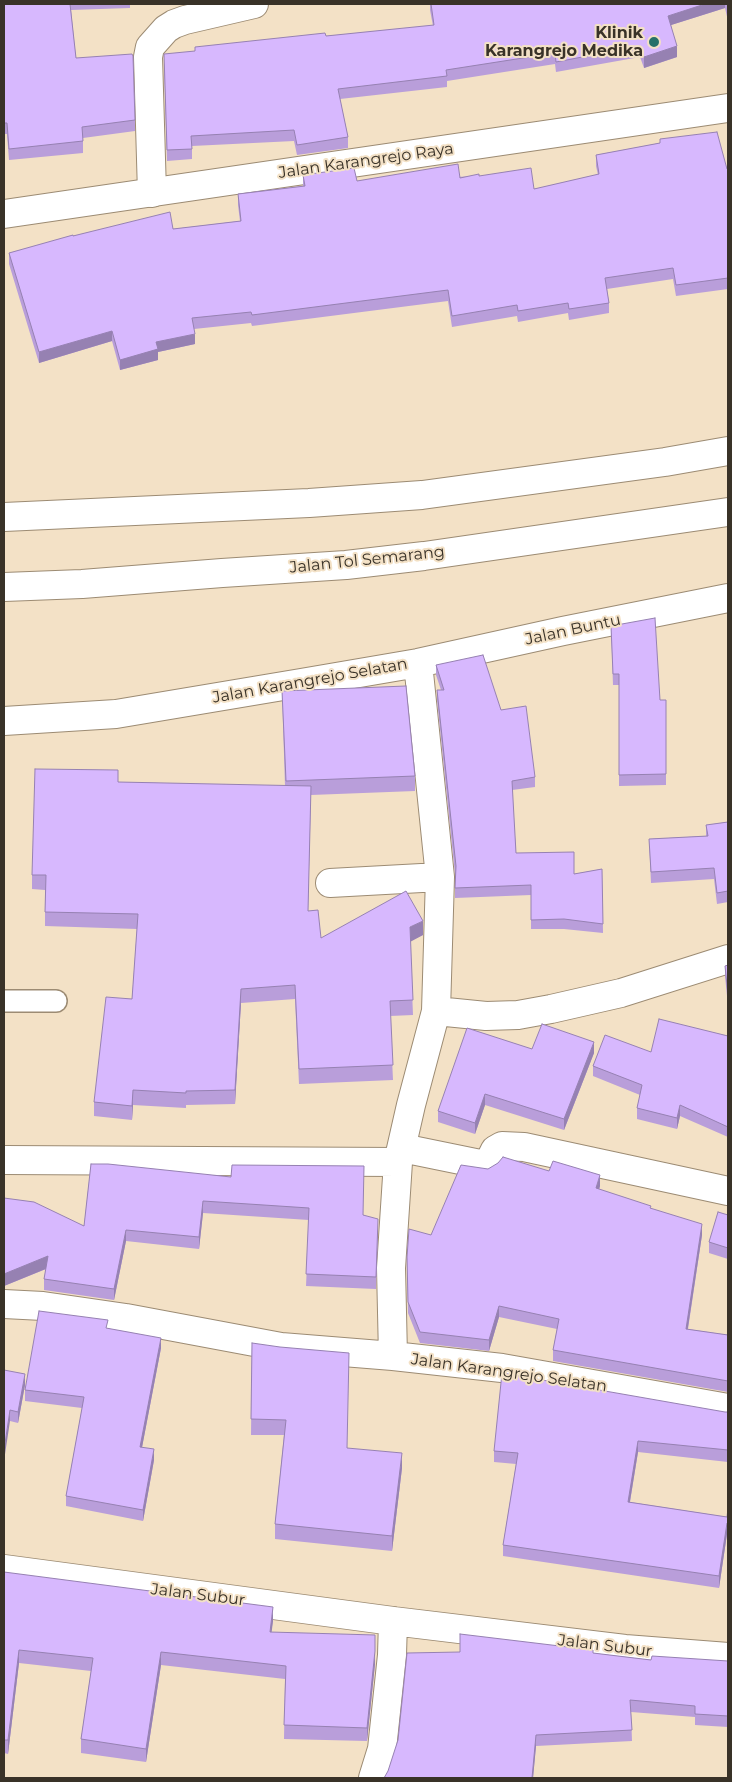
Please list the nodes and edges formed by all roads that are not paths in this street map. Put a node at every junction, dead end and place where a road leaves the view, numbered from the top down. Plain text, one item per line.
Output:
1 (254, 4) edge
2 (728, 108) edge
3 (152, 193) junction
4 (4, 214) edge
5 (728, 451) edge
6 (728, 512) edge
7 (4, 517) edge
8 (4, 587) edge
9 (728, 598) edge
10 (418, 663) junction
11 (4, 720) edge
12 (440, 877) junction
13 (330, 884) dead end
14 (728, 959) edge
15 (56, 1000) dead end
16 (4, 1001) edge
17 (436, 1011) junction
18 (400, 1155) junction
19 (4, 1160) edge
20 (728, 1191) edge
21 (4, 1304) edge
22 (392, 1356) junction
23 (728, 1408) edge
24 (4, 1568) edge
25 (393, 1621) junction
26 (728, 1657) edge
27 (373, 1778) edge

1 - 3 main road
2 - 3 main road, Jalan Karangrejo Raya
3 - 4 main road, Jalan Karangrejo Raya
5 - 7 main road
6 - 8 main road, Jalan Tol Semarang
9 - 10 main road, Jalan Buntu
10 - 11 main road, Jalan Karangrejo Selatan
10 - 12 main road, Jalan Karangrejo Selatan
12 - 13 main road
12 - 17 main road, Jalan Karangrejo Selatan
14 - 17 main road
15 - 16 lane
17 - 18 main road, Jalan Karangrejo Selatan
18 - 19 main road
18 - 20 main road
18 - 22 main road, Jalan Karangrejo Selatan
21 - 22 main road
22 - 23 main road, Jalan Karangrejo Selatan
24 - 25 main road, Jalan Subur
25 - 26 main road, Jalan Subur
25 - 27 main road

